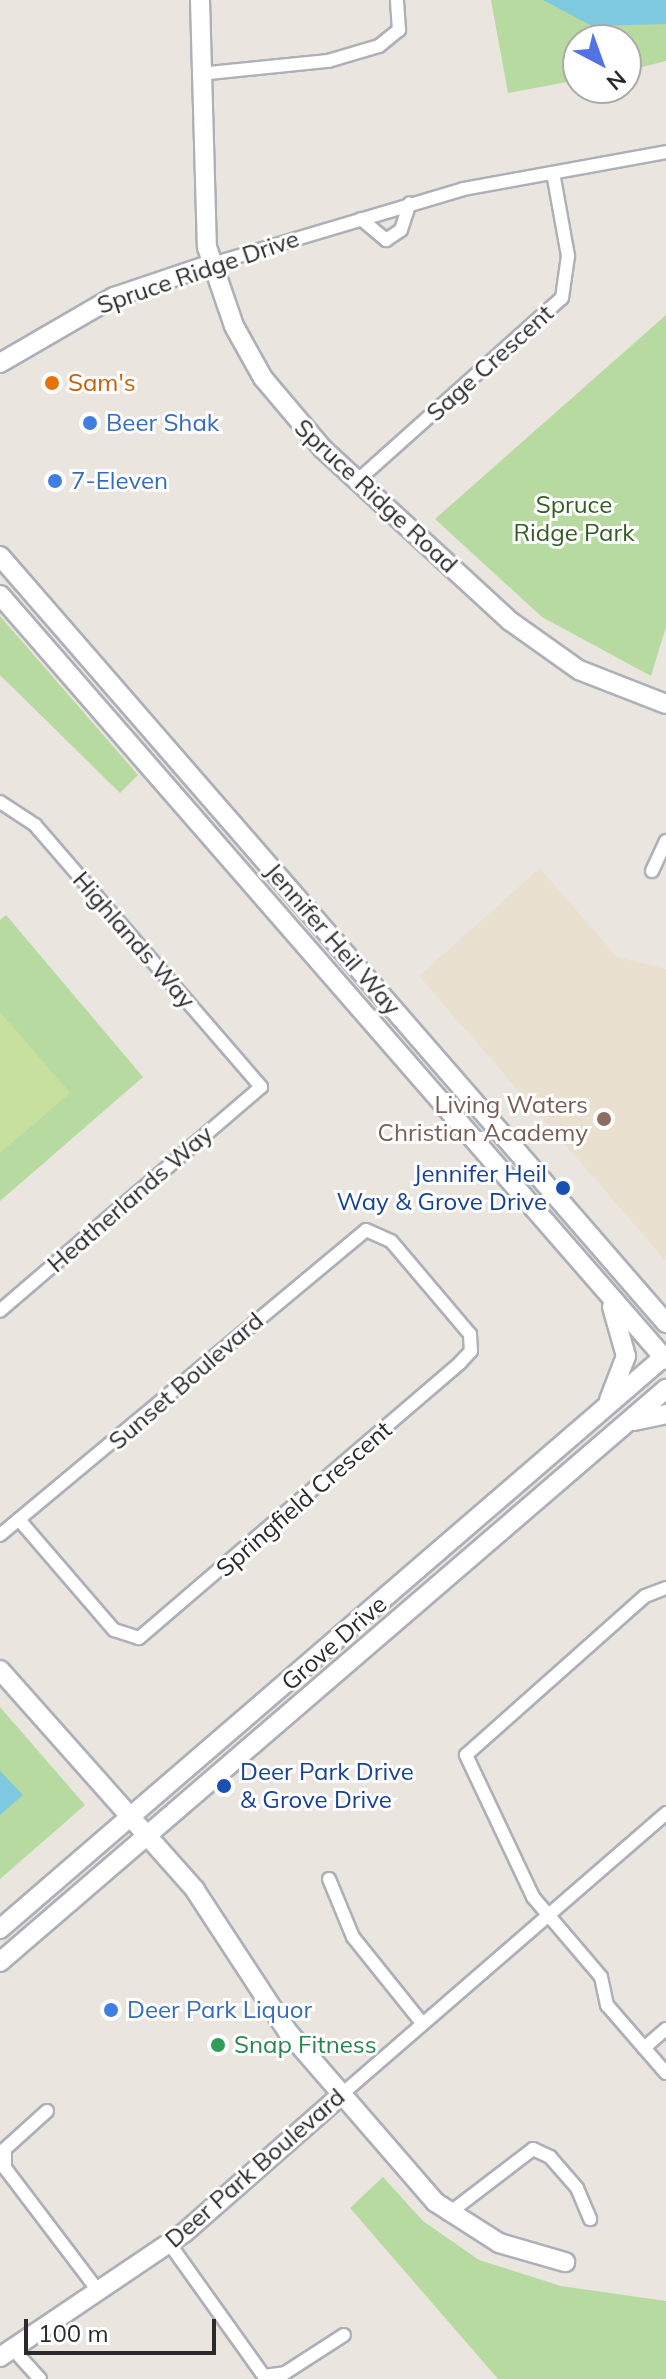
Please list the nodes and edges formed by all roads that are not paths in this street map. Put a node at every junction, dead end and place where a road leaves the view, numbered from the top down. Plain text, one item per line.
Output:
1 (200, 0) edge
2 (397, 0) edge
3 (199, 74) junction
4 (666, 152) edge
5 (553, 173) junction
6 (410, 203) junction
7 (361, 219) junction
8 (212, 264) junction
9 (0, 363) edge
10 (357, 481) junction
11 (0, 556) edge
12 (0, 595) edge
13 (666, 704) edge
14 (0, 802) edge
15 (666, 841) edge
16 (652, 871) dead end
17 (261, 1087) joint
18 (373, 1230) joint
19 (637, 1289) junction
20 (604, 1290) junction
21 (666, 1301) edge
22 (0, 1311) edge
23 (666, 1323) edge
24 (665, 1358) edge
25 (666, 1389) edge
26 (605, 1408) junction
27 (666, 1414) edge
28 (624, 1425) junction
29 (22, 1523) junction
30 (0, 1535) edge
31 (666, 1588) edge
32 (0, 1670) edge
33 (666, 1813) edge
34 (132, 1818) junction
35 (148, 1835) junction
36 (329, 1879) dead end
37 (547, 1916) junction
38 (0, 1929) edge
39 (0, 1962) edge
40 (422, 2023) junction
41 (666, 2029) edge
42 (644, 2048) junction
43 (666, 2073) edge
44 (342, 2094) junction
45 (47, 2111) dead end
46 (448, 2214) junction
47 (590, 2219) dead end
48 (169, 2243) junction
49 (565, 2262) dead end
50 (96, 2288) junction
51 (344, 2335) dead end
52 (6, 2352) edge
53 (40, 2379) edge

1 - 3 main road, Spruce Ridge Road
2 - 3 street
3 - 8 main road, Spruce Ridge Road
4 - 5 street, Spruce Ridge Drive
5 - 6 street, Spruce Ridge Drive
5 - 10 street, Sage Crescent
6 - 7 street, Spruce Ridge Drive
6 - 7 street
7 - 8 street, Spruce Ridge Drive
8 - 9 main road, Spruce Ridge Drive
8 - 10 main road, Spruce Ridge Road
10 - 13 main road, Spruce Ridge Road
11 - 19 main road, Jennifer Heil Way
12 - 20 main road, Jennifer Heil Way
14 - 17 street, Highlands Way
15 - 16 street
17 - 22 street, Heatherlands Way
18 - 29 street, Sunset Boulevard
18 - 29 street, Springfield Crescent
19 - 21 main road
19 - 23 main road, Jennifer Heil Way
20 - 24 main road, Jennifer Heil Way
20 - 26 main road
24 - 26 main road, Grove Drive
25 - 28 main road, Grove Drive
26 - 34 main road, Grove Drive
27 - 28 main road
28 - 35 main road, Grove Drive
29 - 30 street, Sunset Boulevard
31 - 37 street
32 - 34 main road
33 - 37 street, Deer Park Boulevard
34 - 35 main road
34 - 38 main road, Grove Drive
35 - 39 main road, Grove Drive
35 - 44 main road
36 - 40 street
37 - 40 street, Deer Park Boulevard
37 - 42 street
40 - 44 street, Deer Park Boulevard
41 - 42 street
42 - 43 street
44 - 46 main road
44 - 48 main road, Deer Park Boulevard
45 - 50 street
46 - 47 street
46 - 49 main road
48 - 50 main road, Deer Park Boulevard
48 - 51 street
50 - 52 main road, Deer Park Boulevard
52 - 53 street, Deer Park Boulevard

